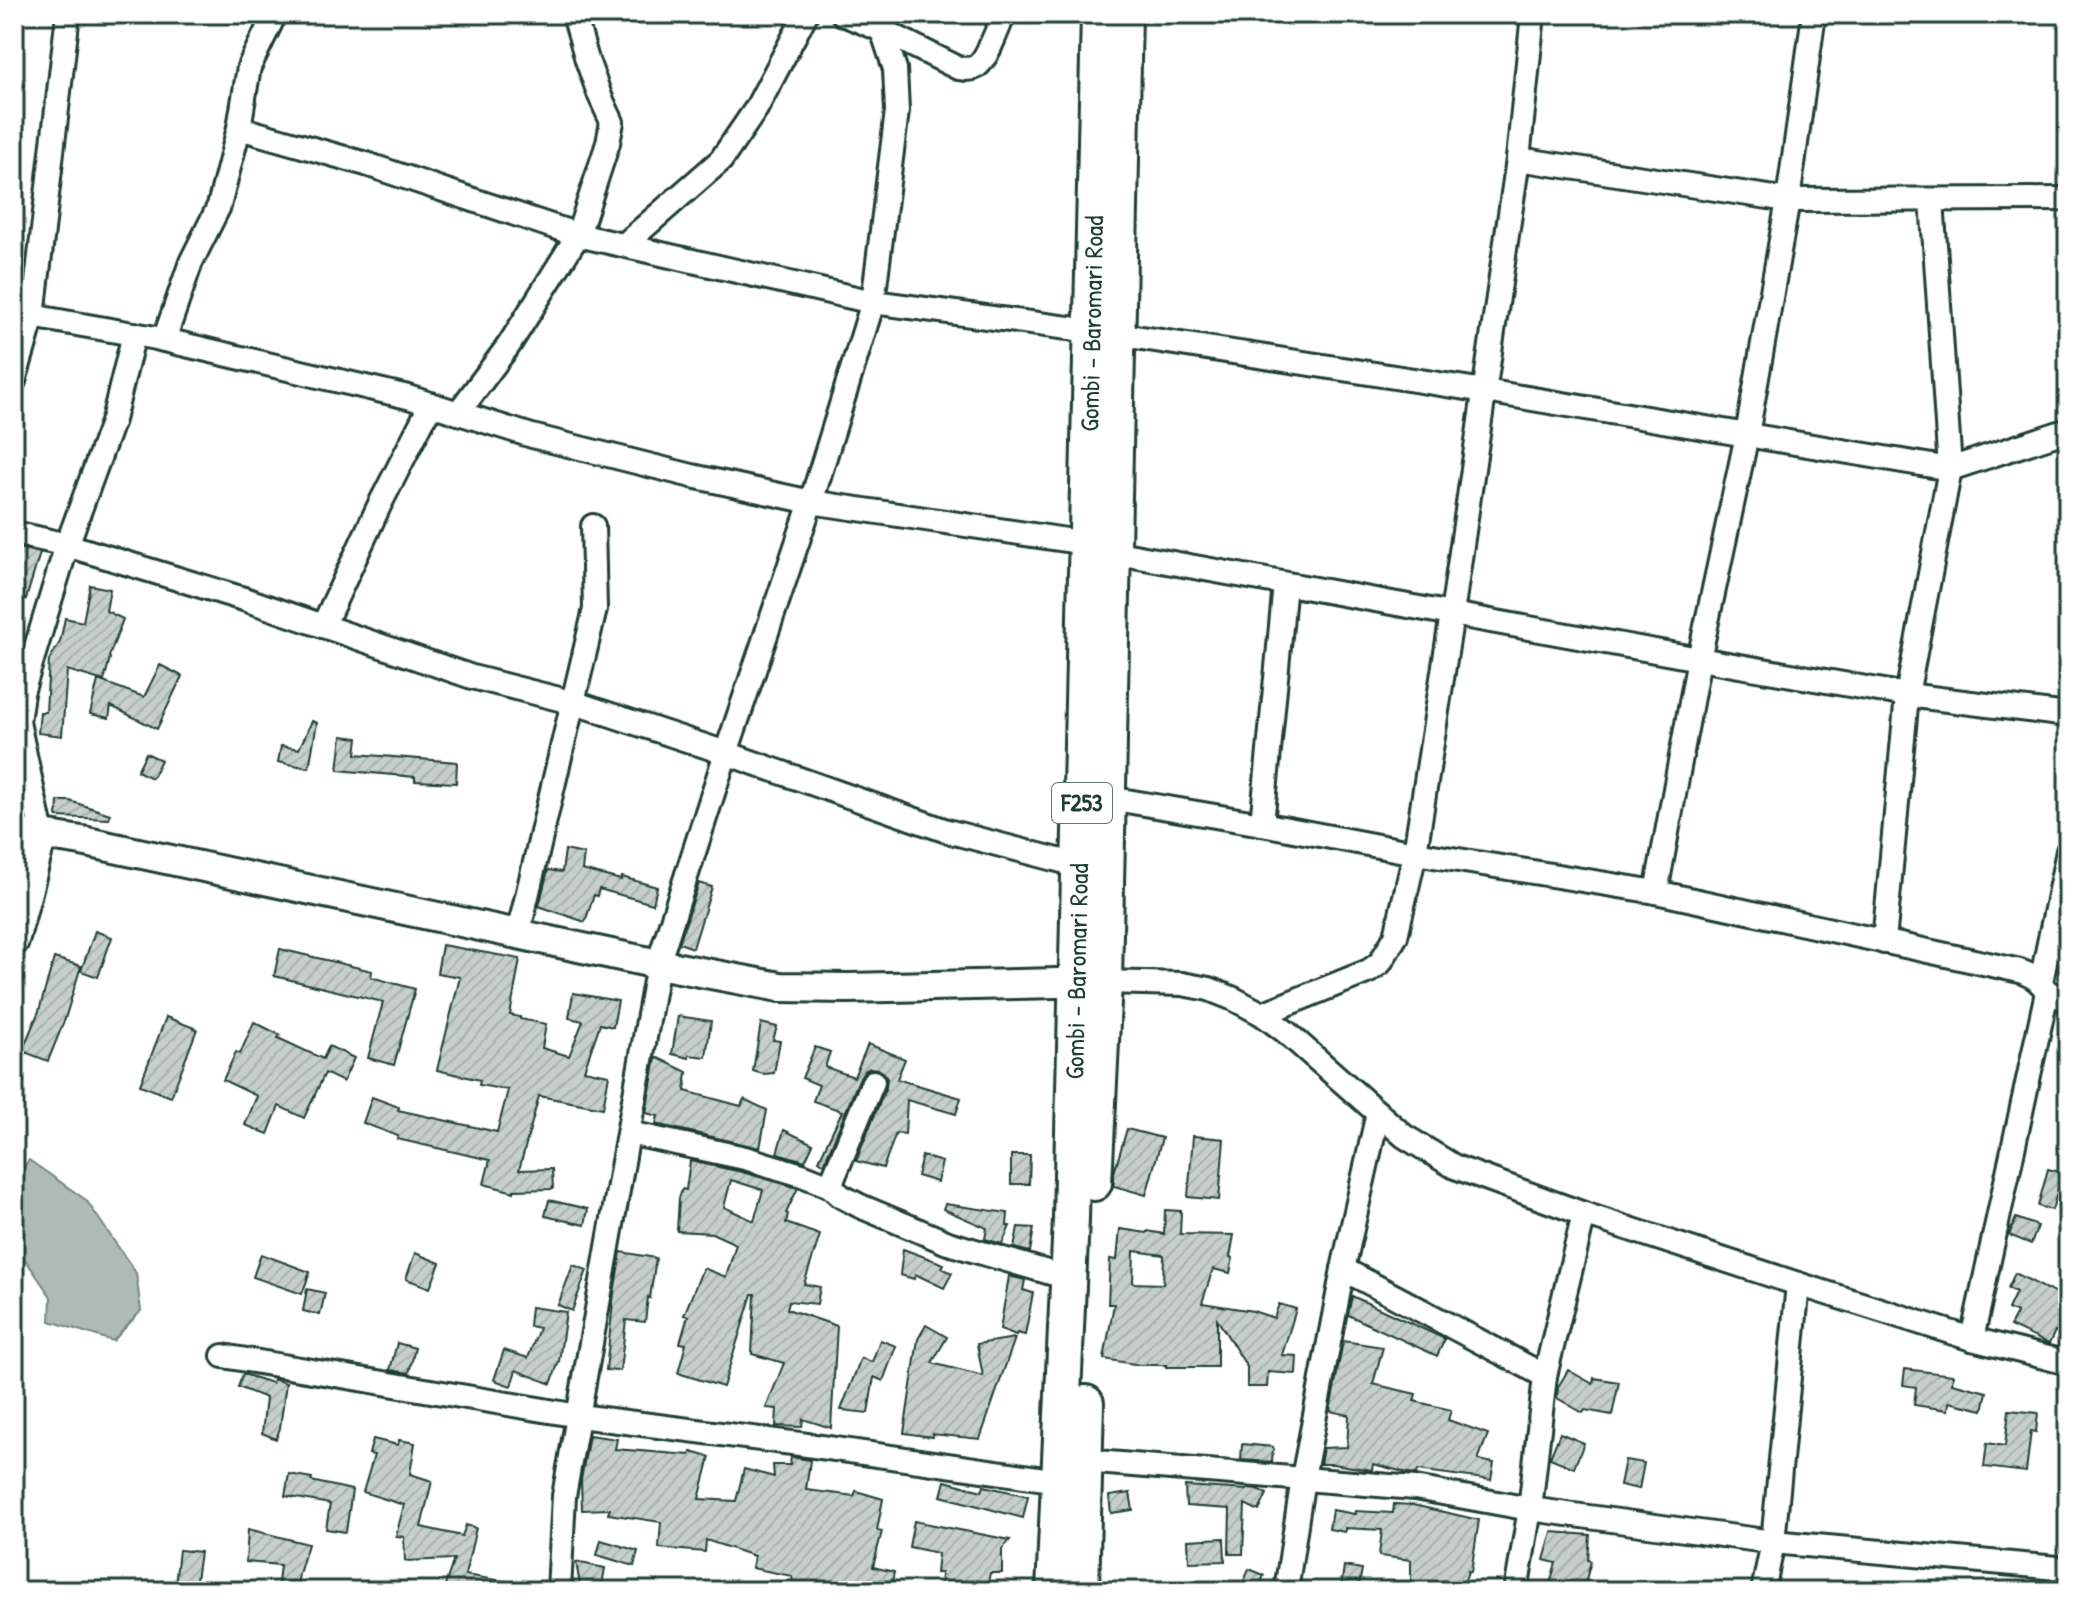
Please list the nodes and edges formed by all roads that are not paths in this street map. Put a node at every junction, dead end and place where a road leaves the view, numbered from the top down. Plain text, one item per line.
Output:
1 (68, 14) edge
2 (275, 14) edge
3 (574, 14) edge
4 (806, 14) edge
5 (843, 14) edge
6 (1004, 14) edge
7 (1099, 14) edge
8 (1124, 14) edge
9 (1533, 14) edge
10 (1814, 14) edge
11 (882, 30) junction
12 (239, 128) junction
13 (1518, 159) junction
14 (2068, 199) edge
15 (1788, 200) junction
16 (1932, 200) junction
17 (578, 235) junction
18 (624, 245) junction
19 (873, 302) junction
20 (23, 314) edge
21 (1104, 332) junction
22 (134, 334) junction
23 (164, 340) junction
24 (14, 381) edge
25 (1485, 391) junction
26 (431, 404) junction
27 (458, 413) junction
28 (2068, 430) edge
29 (1747, 435) junction
30 (1950, 469) junction
31 (811, 502) junction
32 (593, 526) dead end
33 (14, 533) edge
34 (67, 545) junction
35 (1099, 548) junction
36 (1285, 584) junction
37 (1452, 614) junction
38 (323, 626) junction
39 (1699, 659) junction
40 (1907, 695) junction
41 (575, 703) junction
42 (2068, 715) edge
43 (726, 753) junction
44 (1109, 798) junction
45 (1262, 824) junction
46 (14, 829) edge
47 (42, 835) junction
48 (2068, 851) edge
49 (1415, 853) junction
50 (1081, 866) junction
51 (1656, 892) junction
52 (518, 934) junction
53 (14, 941) edge
54 (1884, 942) junction
55 (658, 964) junction
56 (1090, 982) junction
57 (2052, 991) edge
58 (1262, 1014) junction
59 (873, 1082) dead end
60 (1378, 1113) junction
61 (629, 1133) junction
62 (830, 1186) junction
63 (1584, 1214) junction
64 (1343, 1269) junction
65 (1068, 1278) junction
66 (1798, 1284) junction
67 (1972, 1339) junction
68 (223, 1356) dead end
69 (2068, 1363) edge
70 (1545, 1376) junction
71 (579, 1416) junction
72 (1072, 1471) junction
73 (1303, 1478) junction
74 (1530, 1509) junction
75 (1773, 1542) junction
76 (2068, 1569) edge
77 (559, 1591) edge
78 (1054, 1591) edge
79 (1081, 1591) edge
80 (1286, 1591) edge
81 (1516, 1591) edge
82 (1763, 1591) edge

1 - 20 street
2 - 12 street
3 - 17 street
4 - 18 street
5 - 11 street
6 - 11 street
7 - 21 main road, Gombi - Baromari Road / F253
8 - 21 main road, Gombi - Baromari Road / F253
9 - 13 street
10 - 15 street
11 - 19 street
12 - 17 street
12 - 23 street
13 - 15 street
13 - 25 street
14 - 16 street
15 - 16 street
15 - 29 street
16 - 30 street
17 - 18 street
17 - 27 street
18 - 19 street
19 - 21 street
19 - 31 street
20 - 22 street
20 - 24 street
21 - 25 street
21 - 35 main road, Gombi - Baromari Road / F253
22 - 23 street
22 - 34 street
23 - 26 street
25 - 29 street
25 - 37 street
26 - 27 street
26 - 38 street
27 - 31 street
28 - 30 street
29 - 30 street
29 - 39 street
30 - 40 street
31 - 35 street
31 - 43 street
32 - 41 street
33 - 34 street
34 - 38 street
34 - 47 street
35 - 36 street
35 - 44 main road, Gombi - Baromari Road / F253
35 - 50 main road, Gombi - Baromari Road / F253
36 - 37 street
36 - 45 street
37 - 39 street
37 - 49 street
38 - 41 street
39 - 40 street
39 - 51 street
40 - 42 street
40 - 54 street
41 - 43 street
41 - 52 street
43 - 50 street
43 - 55 street
44 - 45 street
44 - 56 main road, Gombi - Baromari Road / F253
45 - 49 street
46 - 47 street
47 - 52 street
47 - 53 street
48 - 57 street
49 - 51 street
49 - 58 street
50 - 56 main road, Gombi - Baromari Road / F253
51 - 54 street
52 - 55 street
54 - 57 street
55 - 56 street
55 - 61 street
56 - 58 street
56 - 65 main road, Gombi - Baromari Road / F253
56 - 72 main road, Gombi - Baromari Road / F253
57 - 67 street
58 - 60 street
59 - 62 street
60 - 63 street
60 - 64 street
61 - 62 street
61 - 71 street
62 - 65 street
63 - 66 street
63 - 70 street
64 - 70 street
64 - 73 street
65 - 72 main road, Gombi - Baromari Road / F253
66 - 67 street
66 - 75 street
67 - 69 street
68 - 71 street
70 - 74 street
71 - 72 street
71 - 77 street
72 - 73 street
72 - 78 main road, Gombi - Baromari Road / F253
72 - 79 main road, Gombi - Baromari Road / F253
73 - 74 street
73 - 80 street
74 - 75 street
74 - 81 street
75 - 76 street
75 - 82 street

